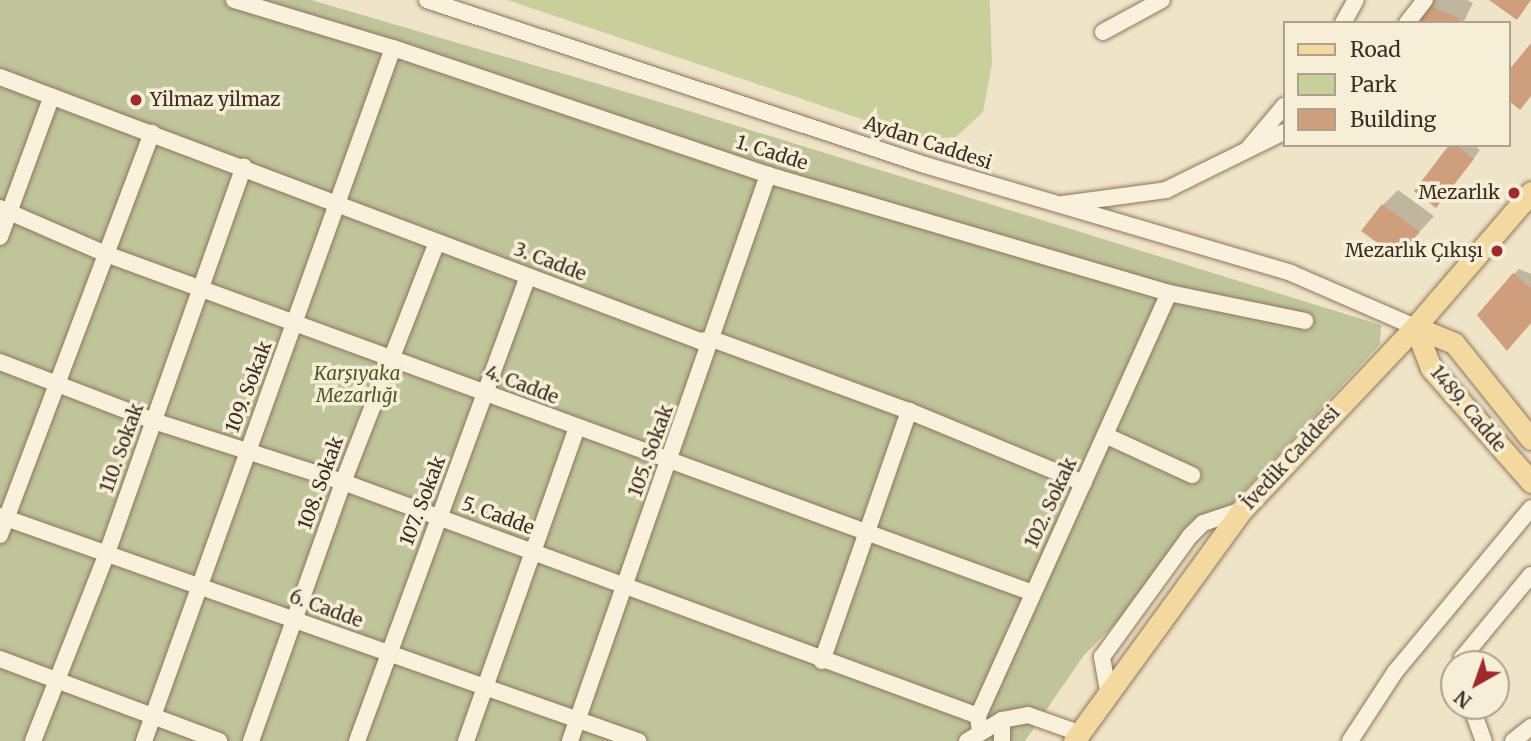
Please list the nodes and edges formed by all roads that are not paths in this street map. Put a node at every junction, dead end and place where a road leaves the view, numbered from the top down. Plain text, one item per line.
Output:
1 (234, 0) edge
2 (427, 0) edge
3 (1161, 0) edge
4 (1356, 0) edge
5 (1425, 0) edge
6 (1344, 21) edge
7 (1409, 21) edge
8 (1103, 32) dead end
9 (393, 48) junction
10 (0, 77) edge
11 (52, 96) junction
12 (1282, 108) edge
13 (1282, 133) edge
14 (152, 134) junction
15 (1242, 156) junction
16 (244, 167) junction
17 (768, 175) junction
18 (1531, 192) edge
19 (336, 204) junction
20 (1055, 205) junction
21 (5, 210) edge
22 (0, 237) edge
23 (437, 242) junction
24 (106, 254) junction
25 (528, 276) junction
26 (203, 290) junction
27 (1169, 293) junction
28 (296, 321) junction
29 (1305, 321) dead end
30 (1415, 327) junction
31 (712, 339) junction
32 (390, 356) junction
33 (0, 362) edge
34 (56, 383) junction
35 (487, 394) junction
36 (909, 411) junction
37 (154, 421) junction
38 (577, 428) junction
39 (1105, 435) junction
40 (1531, 439) edge
41 (246, 453) junction
42 (671, 461) junction
43 (1192, 475) dead end
44 (343, 482) junction
45 (1531, 482) edge
46 (1084, 483) junction
47 (1531, 508) edge
48 (3, 517) edge
49 (439, 517) junction
50 (866, 531) junction
51 (0, 536) edge
52 (532, 551) junction
53 (107, 553) junction
54 (1531, 575) edge
55 (200, 585) junction
56 (624, 587) junction
57 (1033, 593) junction
58 (296, 620) junction
59 (1469, 650) edge
60 (388, 653) junction
61 (0, 659) edge
62 (822, 661) junction
63 (56, 679) junction
64 (485, 686) junction
65 (153, 716) junction
66 (577, 720) junction
67 (1002, 720) junction
68 (1476, 720) edge
69 (1531, 727) edge
70 (975, 730) edge
71 (1077, 737) edge
72 (33, 741) edge
73 (144, 741) edge
74 (219, 741) edge
75 (251, 741) edge
76 (358, 741) edge
77 (466, 741) edge
78 (570, 741) edge
79 (638, 741) edge
80 (1002, 741) edge
81 (1350, 741) edge
82 (1484, 741) edge
83 (1513, 741) edge

1 - 9 street, 1. Cadde
2 - 20 street, Aydan Caddesi
3 - 8 street
4 - 6 street
5 - 7 street
9 - 17 street, 1. Cadde
9 - 19 street, 109. Sokak
10 - 11 street, 3. Cadde
11 - 14 street, 3. Cadde
11 - 21 street
12 - 15 street
13 - 15 street
14 - 16 street, 3. Cadde
14 - 24 street
15 - 20 street
16 - 19 street, 3. Cadde
16 - 26 street, 110. Sokak
17 - 27 street, 1. Cadde
17 - 31 street, 105. Sokak
18 - 30 main road, İvedik Caddesi
19 - 23 street, 3. Cadde
19 - 28 street, 109. Sokak
20 - 30 street, Aydan Caddesi
21 - 22 street
21 - 24 street, 4. Cadde
23 - 25 street, 3. Cadde
23 - 32 street, 108. Sokak
24 - 26 street, 4. Cadde
24 - 34 street
25 - 31 street, 3. Cadde
25 - 35 street, 107. Sokak
26 - 28 street, 4. Cadde
26 - 37 street, 110. Sokak
27 - 29 street, 1. Cadde
27 - 39 street, 102. Sokak
28 - 32 street, 4. Cadde
28 - 41 street, 109. Sokak
30 - 40 main road, 1489. Cadde
30 - 45 main road, 1489. Cadde
30 - 71 main road, İvedik Caddesi
31 - 36 street, 3. Cadde
31 - 42 street, 105. Sokak
32 - 35 street, 4. Cadde
32 - 44 street, 108. Sokak
33 - 34 street, 5. Cadde
34 - 37 street, 5. Cadde
34 - 48 street
35 - 38 street, 4. Cadde
35 - 49 street, 107. Sokak
36 - 46 street, 3. Cadde
36 - 50 street
37 - 41 street, 5. Cadde
37 - 53 street, 110. Sokak
38 - 42 street, 4. Cadde
38 - 52 street
39 - 43 street
39 - 46 street, 102. Sokak
41 - 44 street, 5. Cadde
41 - 55 street, 109. Sokak
42 - 50 street, 4. Cadde
42 - 56 street, 105. Sokak
44 - 49 street, 5. Cadde
44 - 58 street, 108. Sokak
46 - 57 street, 102. Sokak
47 - 81 street
48 - 51 street
48 - 53 street, 6. Cadde
49 - 52 street, 5. Cadde
49 - 60 street, 107. Sokak
50 - 57 street, 4. Cadde
50 - 62 street
52 - 56 street, 5. Cadde
52 - 64 street
53 - 55 street, 6. Cadde
53 - 63 street, 110. Sokak
54 - 59 street
55 - 58 street, 6. Cadde
55 - 65 street, 109. Sokak
56 - 62 street, 5. Cadde
56 - 66 street, 105. Sokak
57 - 70 street, 102. Sokak
58 - 60 street, 6. Cadde
58 - 75 street, 108. Sokak
60 - 64 street, 6. Cadde
60 - 76 street, 107. Sokak
61 - 63 street
62 - 70 street, 5. Cadde
63 - 65 street
63 - 72 street, 110. Sokak
64 - 66 street, 6. Cadde
64 - 77 street
65 - 73 street, 109. Sokak
65 - 74 street
66 - 78 street, 105. Sokak
66 - 79 street, 6. Cadde
67 - 70 street
67 - 71 street
67 - 80 street
68 - 82 street
69 - 83 street

